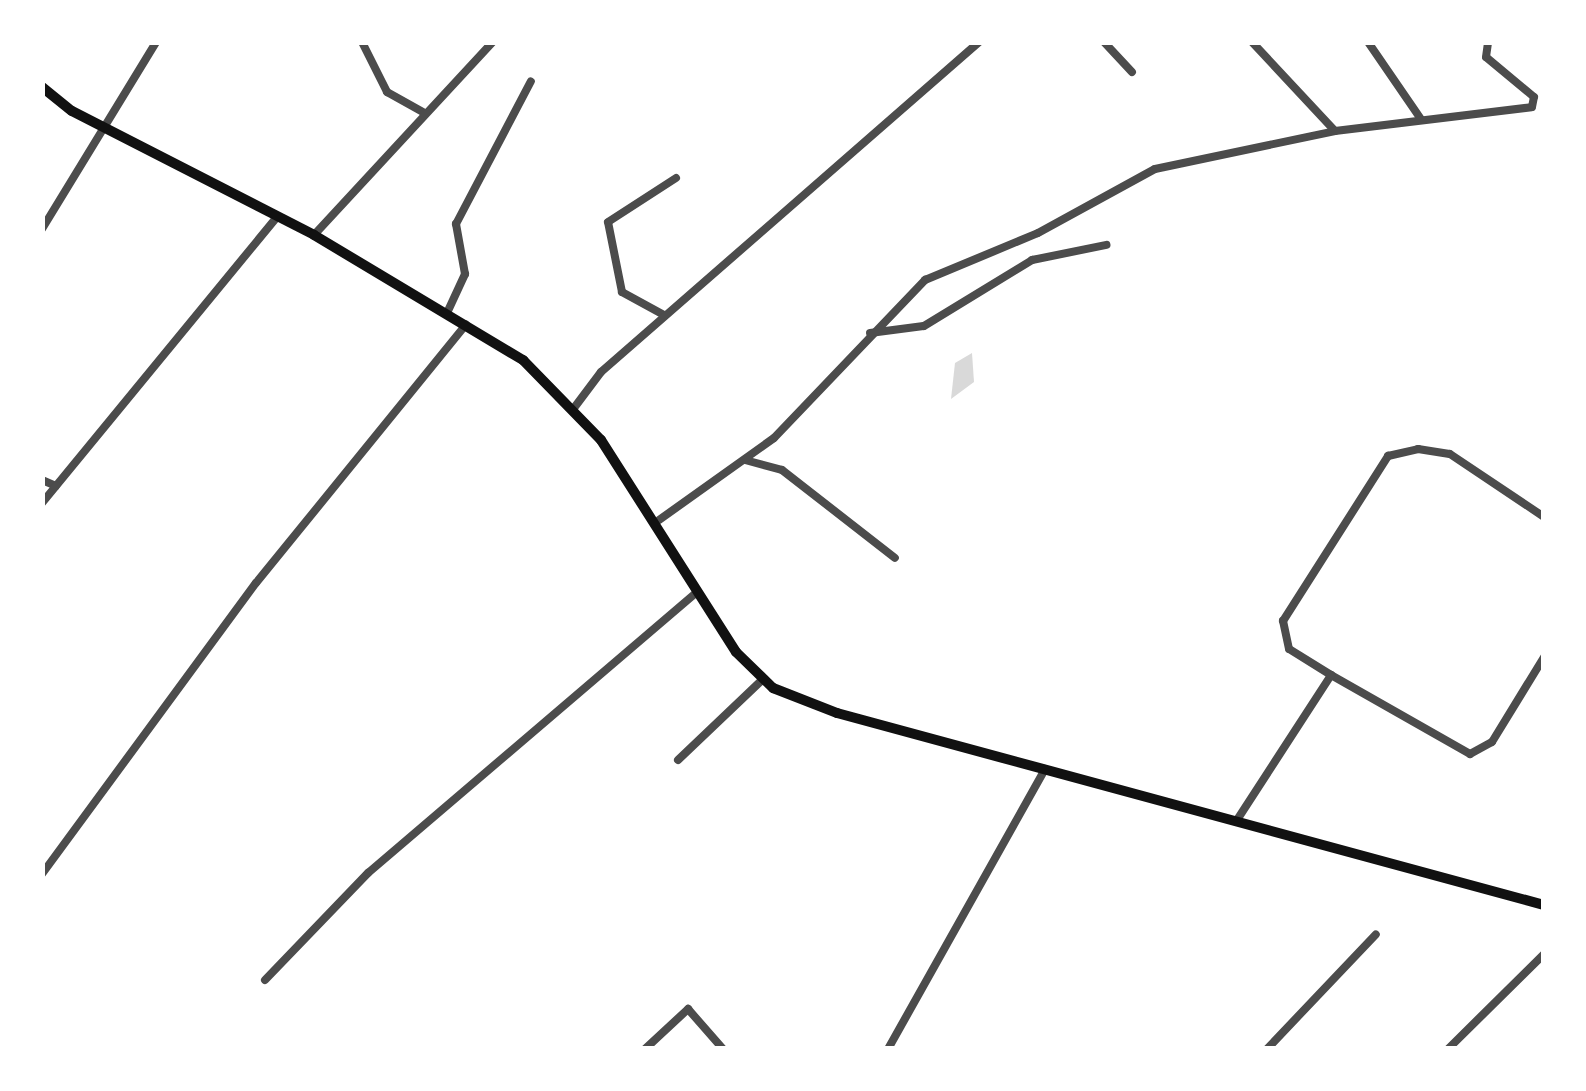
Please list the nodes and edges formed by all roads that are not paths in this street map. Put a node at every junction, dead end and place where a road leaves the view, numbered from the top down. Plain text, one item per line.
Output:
1 (156, 42) edge
2 (362, 42) edge
3 (493, 42) edge
4 (979, 42) edge
5 (1104, 42) edge
6 (1252, 42) edge
7 (1368, 42) edge
8 (1487, 42) edge
9 (1132, 72) dead end
10 (532, 82) dead end
11 (42, 87) edge
12 (423, 112) junction
13 (1421, 119) junction
14 (101, 127) junction
15 (1335, 131) junction
16 (676, 178) dead end
17 (277, 217) junction
18 (42, 229) edge
19 (314, 235) junction
20 (1106, 245) dead end
21 (447, 313) junction
22 (664, 315) junction
23 (466, 324) junction
24 (868, 333) junction
25 (574, 408) junction
26 (744, 460) junction
27 (42, 480) edge
28 (56, 486) junction
29 (42, 503) edge
30 (1544, 517) edge
31 (659, 520) junction
32 (895, 558) dead end
33 (698, 591) junction
34 (1544, 657) edge
35 (1331, 674) junction
36 (762, 680) junction
37 (678, 760) dead end
38 (1045, 769) junction
39 (1237, 820) junction
40 (42, 874) edge
41 (1544, 905) edge
42 (1376, 934) dead end
43 (1544, 954) edge
44 (266, 980) dead end
45 (1453, 1048) edge
46 (646, 1049) edge
47 (723, 1049) edge
48 (888, 1049) edge
49 (1267, 1049) edge

1 - 14 street
2 - 12 street
3 - 12 street
4 - 22 street
5 - 9 street
6 - 15 street
7 - 13 street
8 - 13 street
10 - 21 street
11 - 14 main road
12 - 19 street
13 - 15 street
14 - 17 main road
14 - 18 street
15 - 24 street
16 - 22 street
17 - 19 main road
17 - 28 street
19 - 21 main road
20 - 24 street
21 - 23 main road
22 - 25 street
23 - 25 main road
23 - 40 street
24 - 26 street
25 - 31 main road
26 - 31 street
26 - 32 street
27 - 28 street
28 - 29 street
30 - 35 street
31 - 33 main road
33 - 36 main road
33 - 44 street
34 - 35 street
35 - 39 street
36 - 37 street
36 - 38 main road
38 - 39 main road
38 - 48 street
39 - 41 main road
42 - 49 street
43 - 45 street
46 - 47 street

